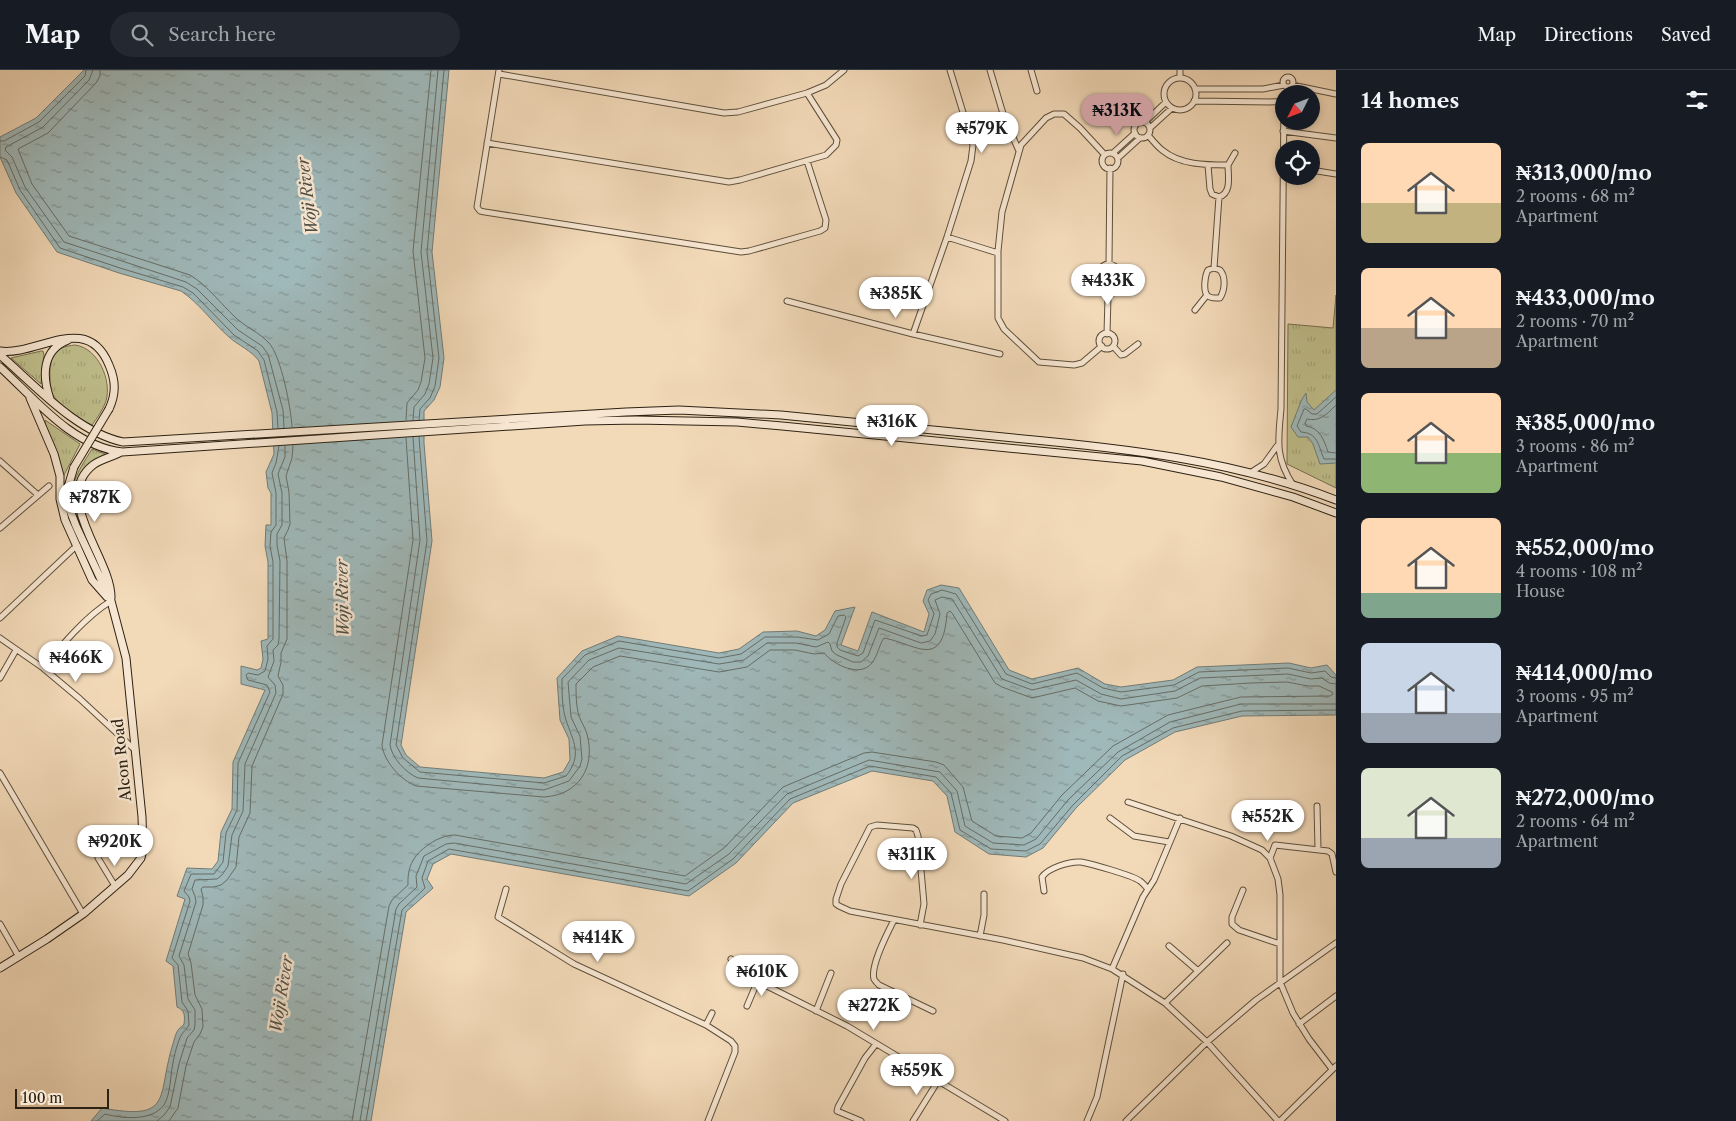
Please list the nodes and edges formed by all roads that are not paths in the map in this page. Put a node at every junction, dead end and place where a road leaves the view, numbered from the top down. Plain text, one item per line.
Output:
1 (844, 70) edge
2 (950, 70) edge
3 (990, 70) edge
4 (1031, 70) edge
5 (1180, 70) edge
6 (1287, 70) edge
7 (499, 72) edge
8 (1288, 77) junction
9 (1180, 78) junction
10 (1285, 85) edge
11 (1289, 85) edge
12 (1275, 88) edge
13 (1195, 89) junction
14 (1260, 89) junction
15 (1037, 91) dead end
16 (1320, 92) edge
17 (807, 93) junction
18 (1336, 94) edge
19 (1194, 101) junction
20 (1275, 101) edge
21 (1166, 102) junction
22 (1260, 102) junction
23 (1172, 108) junction
24 (1145, 122) junction
25 (1150, 128) junction
26 (1283, 131) joint
27 (1135, 133) junction
28 (1148, 135) junction
29 (1140, 138) junction
30 (1336, 138) edge
31 (1283, 140) edge
32 (487, 143) junction
33 (1019, 151) junction
34 (1113, 153) junction
35 (1235, 153) dead end
36 (1105, 155) junction
37 (1118, 158) junction
38 (807, 161) junction
39 (1208, 165) junction
40 (1228, 165) junction
41 (1110, 168) junction
42 (1320, 171) edge
43 (1336, 174) edge
44 (1283, 185) edge
45 (1219, 198) junction
46 (947, 238) junction
47 (998, 253) junction
48 (1109, 263) junction
49 (1214, 268) junction
50 (1207, 295) junction
51 (1108, 296) junction
52 (787, 301) dead end
53 (1195, 310) dead end
54 (914, 334) junction
55 (1107, 334) junction
56 (74, 338) junction
57 (1138, 344) dead end
58 (1102, 346) junction
59 (1113, 346) junction
60 (0, 353) edge
61 (1000, 354) dead end
62 (0, 367) edge
63 (26, 391) junction
64 (50, 399) junction
65 (1278, 446) junction
66 (122, 452) junction
67 (0, 461) edge
68 (1250, 473) junction
69 (49, 486) dead end
70 (1293, 486) junction
71 (38, 495) junction
72 (1336, 500) edge
73 (1336, 512) edge
74 (0, 528) edge
75 (73, 549) dead end
76 (111, 601) junction
77 (0, 618) edge
78 (0, 638) edge
79 (16, 650) junction
80 (43, 668) junction
81 (0, 678) edge
82 (134, 750) junction
83 (0, 773) edge
84 (1128, 802) dead end
85 (1317, 806) dead end
86 (1110, 818) dead end
87 (1180, 818) junction
88 (1169, 842) junction
89 (1318, 848) junction
90 (98, 858) dead end
91 (1270, 858) junction
92 (1336, 872) edge
93 (115, 886) junction
94 (506, 889) dead end
95 (1148, 890) junction
96 (1243, 890) dead end
97 (1044, 891) dead end
98 (984, 894) dead end
99 (83, 914) junction
100 (894, 920) junction
101 (0, 924) edge
102 (920, 925) junction
103 (980, 936) junction
104 (1227, 943) dead end
105 (1280, 944) junction
106 (1334, 944) edge
107 (1169, 946) dead end
108 (1336, 952) edge
109 (19, 957) junction
110 (732, 959) dead end
111 (0, 968) edge
112 (1112, 969) junction
113 (1197, 970) junction
114 (831, 973) dead end
115 (1123, 974) junction
116 (758, 980) junction
117 (1280, 982) junction
118 (1336, 996) edge
119 (1165, 1003) junction
120 (747, 1006) dead end
121 (816, 1011) junction
122 (933, 1011) dead end
123 (712, 1013) dead end
124 (1299, 1024) junction
125 (706, 1025) junction
126 (1208, 1042) junction
127 (876, 1044) junction
128 (1334, 1068) edge
129 (938, 1081) junction
130 (708, 1121) edge
131 (861, 1121) edge
132 (913, 1121) edge
133 (1005, 1121) edge
134 (1087, 1121) edge
135 (1126, 1121) edge
136 (1279, 1121) edge

1 - 17 street
2 - 46 street
3 - 33 street
4 - 15 street
5 - 9 street
6 - 8 street
7 - 17 street
7 - 32 street
8 - 10 street
8 - 11 street
9 - 13 street
9 - 21 street
12 - 14 street
13 - 14 street
13 - 19 street
14 - 22 street
16 - 18 street
17 - 38 street
19 - 22 street
19 - 23 street
20 - 22 street
21 - 23 street
21 - 24 street
23 - 25 street
24 - 25 street
24 - 27 street
25 - 28 street
26 - 30 street
26 - 31 street
27 - 29 street
27 - 34 street
28 - 29 street
28 - 39 street
29 - 37 street
32 - 38 street
32 - 38 street
33 - 36 street
33 - 47 street
34 - 36 street
34 - 37 street
35 - 40 street
36 - 41 street
37 - 41 street
39 - 40 street
39 - 45 street
40 - 45 street
41 - 48 street
42 - 43 street
44 - 65 street
45 - 49 street
46 - 47 street
46 - 54 street
47 - 58 street
48 - 51 street
48 - 51 street
49 - 50 street
49 - 50 street
50 - 53 street
51 - 55 street
52 - 54 street
54 - 61 street
55 - 58 street
55 - 59 street
56 - 60 main road
56 - 64 main road
56 - 76 main road, bridge
57 - 59 street
58 - 59 street
60 - 64 main road
62 - 63 main road
63 - 66 main road
63 - 76 main road
64 - 68 main road
65 - 68 street
65 - 70 street
66 - 73 main road
66 - 76 main road
67 - 71 street
68 - 70 main road
69 - 71 street
70 - 72 main road
71 - 74 street
75 - 77 street
76 - 80 street
76 - 82 main road, Alcon Road
78 - 79 street
79 - 80 street
79 - 81 street
80 - 82 street
82 - 93 main road, Alcon Road
83 - 99 street
84 - 87 street
85 - 89 street
86 - 88 street
87 - 88 street
87 - 91 street
88 - 95 street
89 - 91 street
89 - 92 street
90 - 93 street
91 - 105 street
93 - 99 main road, Alcon Road
94 - 125 street
95 - 97 street
95 - 112 street
96 - 105 street
98 - 103 street
99 - 109 main road, Alcon Road
100 - 102 street
100 - 102 street
100 - 122 street
101 - 109 street
102 - 103 street
103 - 112 street
104 - 113 street
105 - 117 street
106 - 108 street
106 - 117 street
107 - 113 street
109 - 111 main road, Alcon Road
110 - 116 street
112 - 115 street
113 - 119 street
114 - 121 street
115 - 119 street
115 - 134 street
116 - 120 street
116 - 121 street
117 - 124 street
117 - 126 street
118 - 124 street
119 - 126 street
121 - 127 street
123 - 125 street
124 - 128 street
125 - 130 street
126 - 135 street
126 - 136 street
127 - 129 street
127 - 131 street
128 - 136 street
129 - 132 street
129 - 133 street

